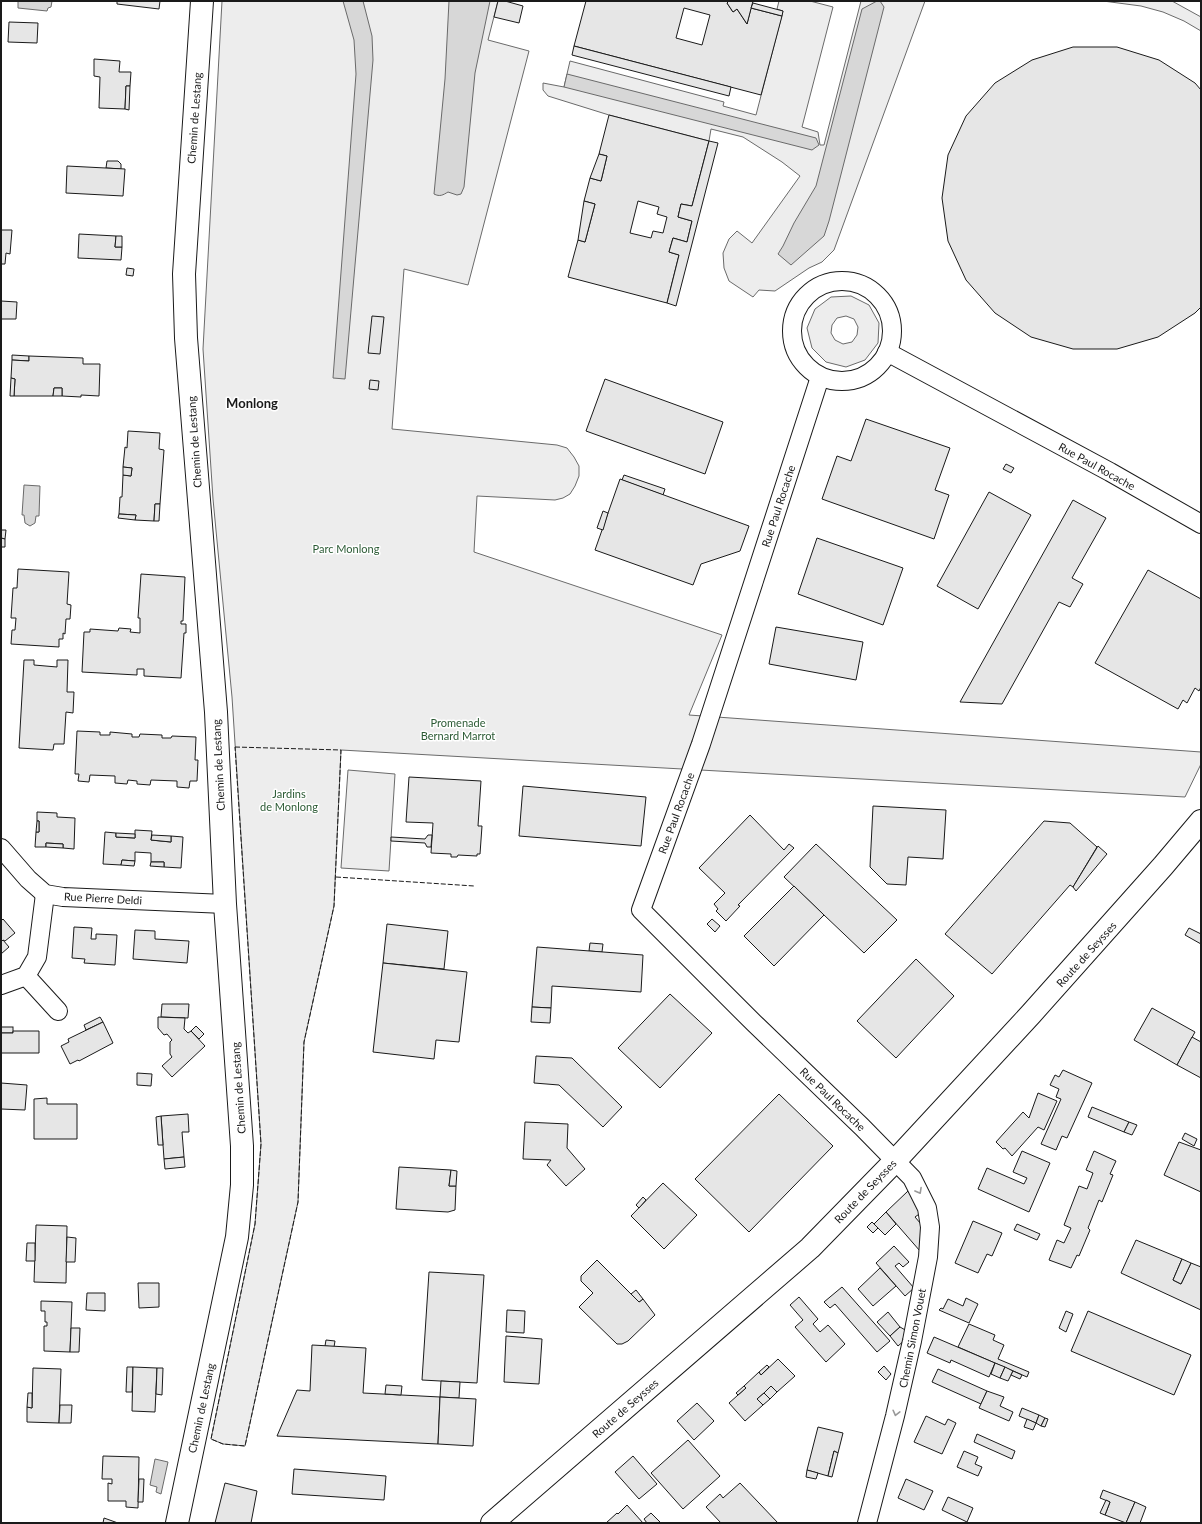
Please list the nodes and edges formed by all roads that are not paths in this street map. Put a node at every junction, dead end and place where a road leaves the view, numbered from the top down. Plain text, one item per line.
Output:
1 (202, 1) edge
2 (887, 352) junction
3 (820, 377) junction
4 (1201, 524) edge
5 (1201, 821) edge
6 (1, 848) edge
7 (46, 894) junction
8 (226, 904) junction
9 (26, 976) junction
10 (1, 985) edge
11 (58, 1011) dead end
12 (895, 1160) junction
13 (177, 1523) edge
14 (492, 1523) edge
15 (867, 1523) edge

1 - 8 street, Chemin de Lestang
2 - 3 street
2 - 3 street
2 - 4 street, Rue Paul Rocache
3 - 12 street, Rue Paul Rocache
5 - 12 street, Route de Seysses
6 - 7 street
7 - 8 street, Rue Pierre Deldi
7 - 9 street
8 - 13 street, Chemin de Lestang
9 - 10 street
9 - 11 street
12 - 14 street, Route de Seysses
12 -> 15 street, Chemin Simon Vouet

